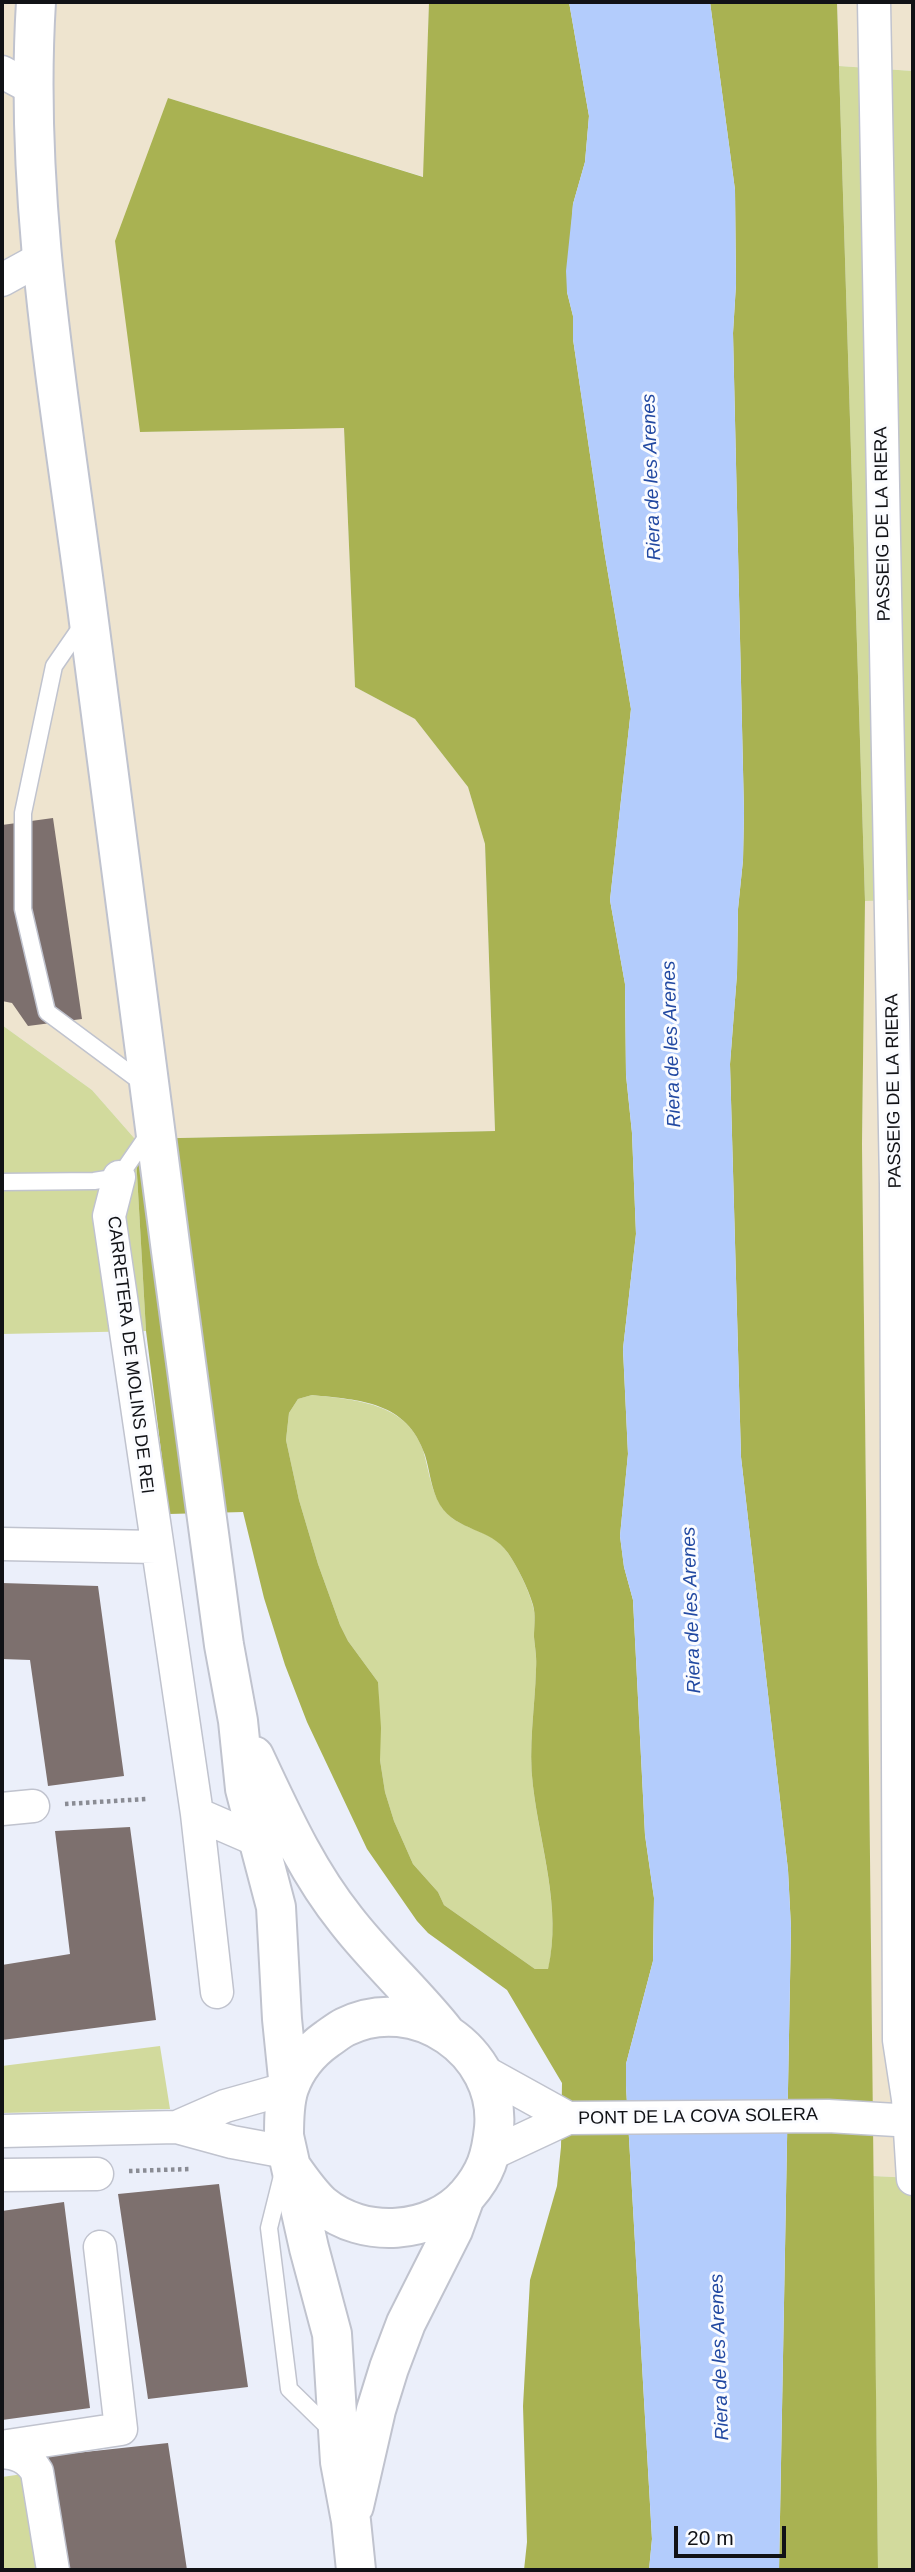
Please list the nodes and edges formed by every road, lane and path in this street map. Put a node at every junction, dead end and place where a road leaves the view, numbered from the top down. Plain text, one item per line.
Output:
1 (36, 2) edge
2 (874, 2) edge
3 (17, 80) edge
4 (42, 258) junction
5 (2, 280) edge
6 (88, 616) junction
7 (149, 1088) junction
8 (153, 1126) junction
9 (119, 1177) junction
10 (2, 1182) edge
11 (2, 1544) edge
12 (156, 1547) junction
13 (238, 1721) junction
14 (146, 1798) dead end
15 (71, 1804) dead end
16 (197, 1814) junction
17 (257, 1840) junction
18 (217, 1992) dead end
19 (447, 2034) junction
20 (483, 2071) junction
21 (289, 2088) junction
22 (568, 2119) junction
23 (911, 2121) edge
24 (177, 2127) junction
25 (2, 2131) edge
26 (491, 2154) junction
27 (288, 2159) junction
28 (194, 2169) dead end
29 (108, 2173) joint
30 (2, 2175) edge
31 (913, 2179) edge
32 (465, 2197) junction
33 (100, 2247) dead end
34 (2, 2449) edge
35 (351, 2521) junction
36 (52, 2570) edge
37 (356, 2570) edge

1 - 3 main road
2 - 23 street, PASSEIG DE LA RIERA
3 - 4 main road
4 - 5 street
4 - 6 main road
6 - 7 main road
6 - 7 lane
7 - 8 main road
8 - 9 lane, CARRETERA DE MOLINS DE REI
8 - 13 main road
9 - 10 lane
9 - 12 street, CARRETERA DE MOLINS DE REI
11 - 12 street
12 - 16 street, CARRETERA DE MOLINS DE REI
13 - 17 main road
13 - 19 main road
14 - 15 path
16 - 17 street
16 - 18 street, CARRETERA DE MOLINS DE REI
17 - 21 main road
19 - 20 main road
19 - 21 main road
20 - 22 street
20 - 26 main road
21 - 24 street
21 - 27 main road
22 - 23 street, PONT DE LA COVA SOLERA
22 - 26 street
23 - 31 street, PASSEIG DE LA RIERA
24 - 25 street
24 - 27 street
26 - 32 main road
27 - 32 main road
27 - 35 main road
28 - 29 path
29 - 30 street
32 - 35 main road
33 - 34 street
34 - 36 street
35 - 37 main road

